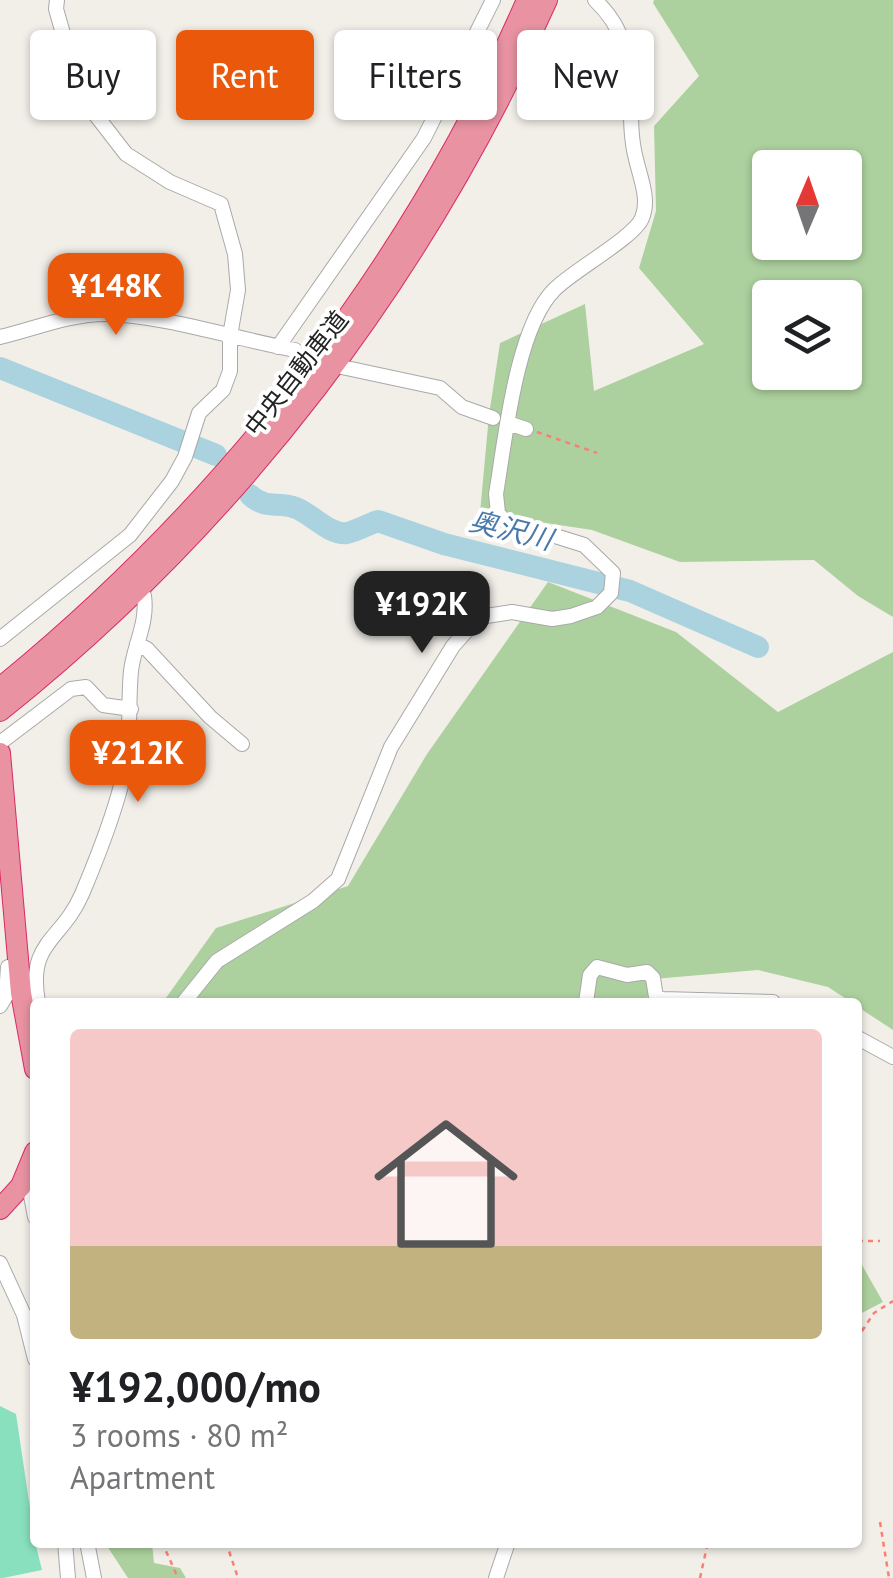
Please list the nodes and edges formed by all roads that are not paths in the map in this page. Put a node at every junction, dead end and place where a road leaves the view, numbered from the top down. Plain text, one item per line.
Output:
1 (57, 0) edge
2 (494, 0) edge
3 (527, 0) edge
4 (547, 0) edge
5 (595, 0) edge
6 (230, 336) junction
7 (0, 337) edge
8 (278, 347) junction
9 (294, 350) dead end
10 (338, 366) dead end
11 (500, 420) junction
12 (526, 428) road end
13 (130, 534) junction
14 (138, 551) dead end
15 (144, 596) dead end
16 (0, 639) edge
17 (137, 644) junction
18 (10, 688) edge
19 (131, 709) junction
20 (0, 711) edge
21 (0, 742) edge
22 (242, 744) dead end
23 (0, 752) edge
24 (4, 848) edge
25 (0, 952) edge
26 (13, 967) junction
27 (37, 998) edge
28 (187, 998) edge
29 (587, 998) edge
30 (658, 998) edge
31 (0, 1006) edge
32 (862, 1040) edge
33 (30, 1046) edge
34 (893, 1056) edge
35 (29, 1189) edge
36 (0, 1209) edge
37 (0, 1263) edge
38 (30, 1339) edge
39 (66, 1548) edge
40 (88, 1548) edge
41 (506, 1548) edge
42 (68, 1578) edge
43 (94, 1578) edge
44 (496, 1578) edge

1 - 6 street
2 - 8 street
3 - 18 highway, 中央自動車道
4 - 18 highway, 中央自動車道
5 - 11 street
6 - 7 street
6 - 8 street
6 - 13 street
8 - 9 street
10 - 11 street
11 - 12 street
11 - 28 street
13 - 14 street
13 - 16 street
15 - 17 street
17 - 19 street
17 - 22 street
18 - 20 highway, 中央自動車道
19 - 21 street
19 - 27 street
23 - 24 highway
24 - 26 highway
25 - 26 street
26 - 31 street
26 - 33 highway
29 - 30 street
32 - 34 street
35 - 36 highway
37 - 38 street
39 - 42 street
40 - 43 street
41 - 44 street

